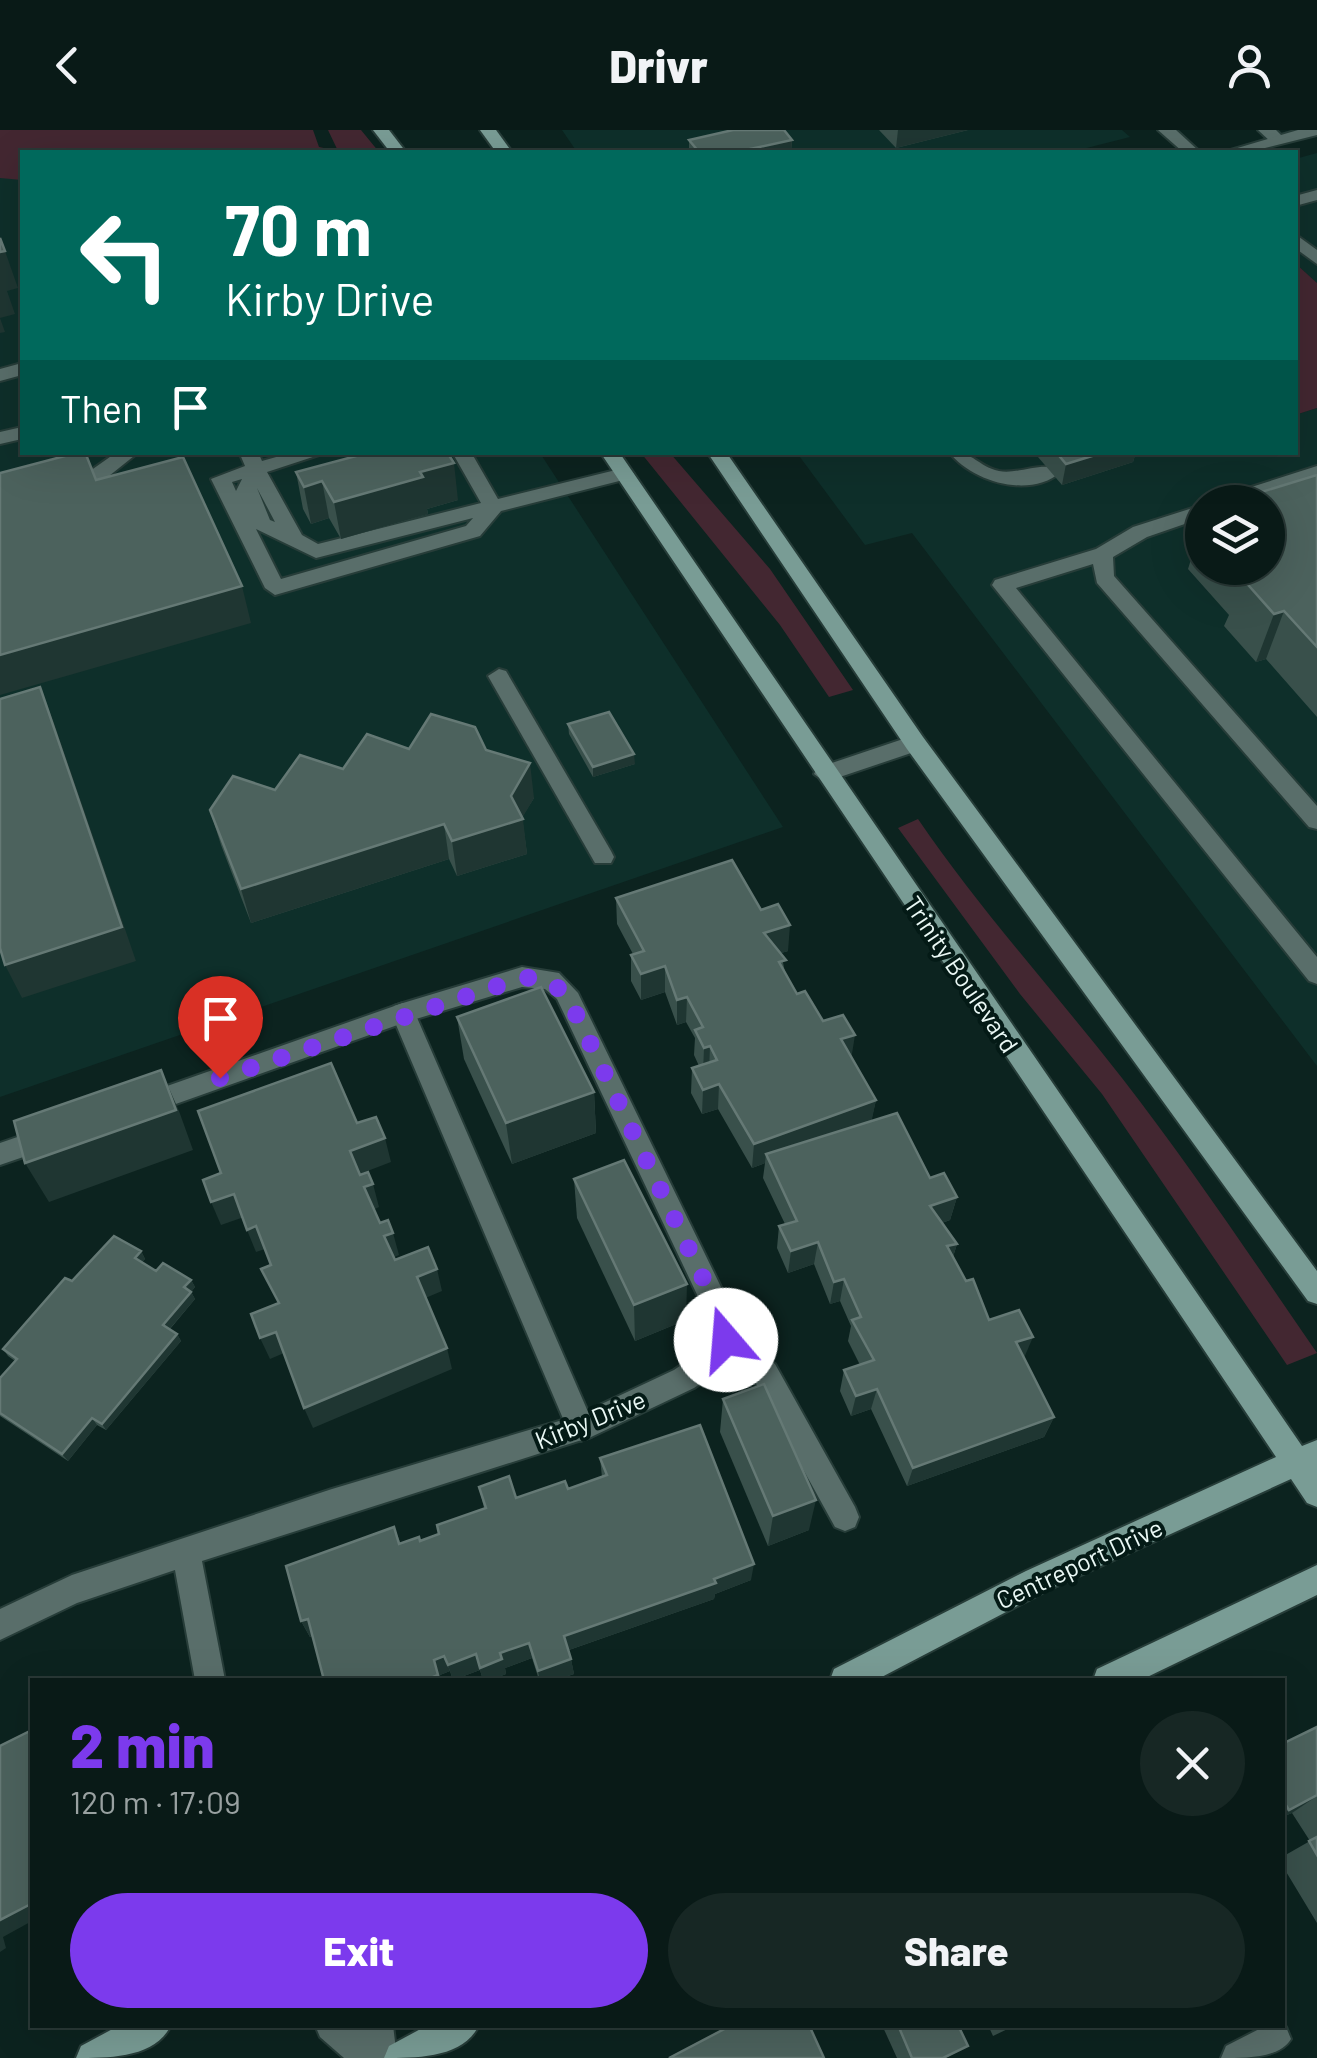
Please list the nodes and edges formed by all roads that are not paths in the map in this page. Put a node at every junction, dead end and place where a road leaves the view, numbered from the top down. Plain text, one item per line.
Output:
1 (381, 130) edge
2 (1166, 130) edge
3 (1317, 130) edge
4 (1272, 135) edge
5 (396, 150) edge
6 (1190, 150) edge
7 (1237, 150) edge
8 (1298, 243) edge
9 (1317, 259) edge
10 (126, 455) edge
11 (297, 455) edge
12 (462, 455) edge
13 (611, 455) edge
14 (718, 455) edge
15 (961, 455) edge
16 (252, 461) edge
17 (1051, 472) dead end
18 (1317, 472) edge
19 (624, 474) junction
20 (1278, 485) edge
21 (0, 501) edge
22 (493, 508) junction
23 (1185, 517) edge
24 (1103, 554) junction
25 (500, 676) dead end
26 (916, 743) junction
27 (825, 774) junction
28 (1317, 821) edge
29 (604, 857) dead end
30 (1317, 974) edge
31 (403, 1014) junction
32 (110, 1116) edge
33 (73, 1129) edge
34 (0, 1154) edge
35 (1317, 1292) edge
36 (726, 1340) junction
37 (581, 1428) junction
38 (1306, 1458) edge
39 (1317, 1494) edge
40 (845, 1516) dead end
41 (186, 1552) junction
42 (1317, 1580) edge
43 (0, 1625) edge
44 (210, 1678) edge
45 (849, 1678) edge
46 (1112, 1678) edge
47 (148, 2028) edge
48 (335, 2028) edge
49 (376, 2028) edge
50 (457, 2028) edge
51 (1276, 2041) edge
52 (93, 2058) edge
53 (369, 2058) edge
54 (380, 2058) edge
55 (402, 2058) edge
56 (1238, 2058) edge

1 - 5 main road
2 - 6 street
3 - 4 street
4 - 7 street
8 - 9 street
10 - 21 street
11 - 16 street
12 - 22 street
13 - 19 main road, Trinity Boulevard
14 - 26 main road
15 - 17 street
16 - 22 street
16 - 22 street
18 - 20 street
19 - 22 street
19 - 27 main road, Trinity Boulevard
23 - 24 street
24 - 28 street
24 - 30 street
25 - 29 street
26 - 27 street
26 - 35 main road
27 - 38 main road, Trinity Boulevard
31 - 32 street
31 - 36 street
31 - 37 street
33 - 34 street
36 - 37 street, Kirby Drive
36 - 40 street
37 - 41 street, Kirby Drive
38 - 39 main road, Trinity Boulevard
38 - 45 main road, Centreport Drive
41 - 43 street, Kirby Drive
41 - 44 street
42 - 46 main road
47 - 52 main road
48 - 53 street
49 - 54 street
50 - 55 main road
51 - 56 street

